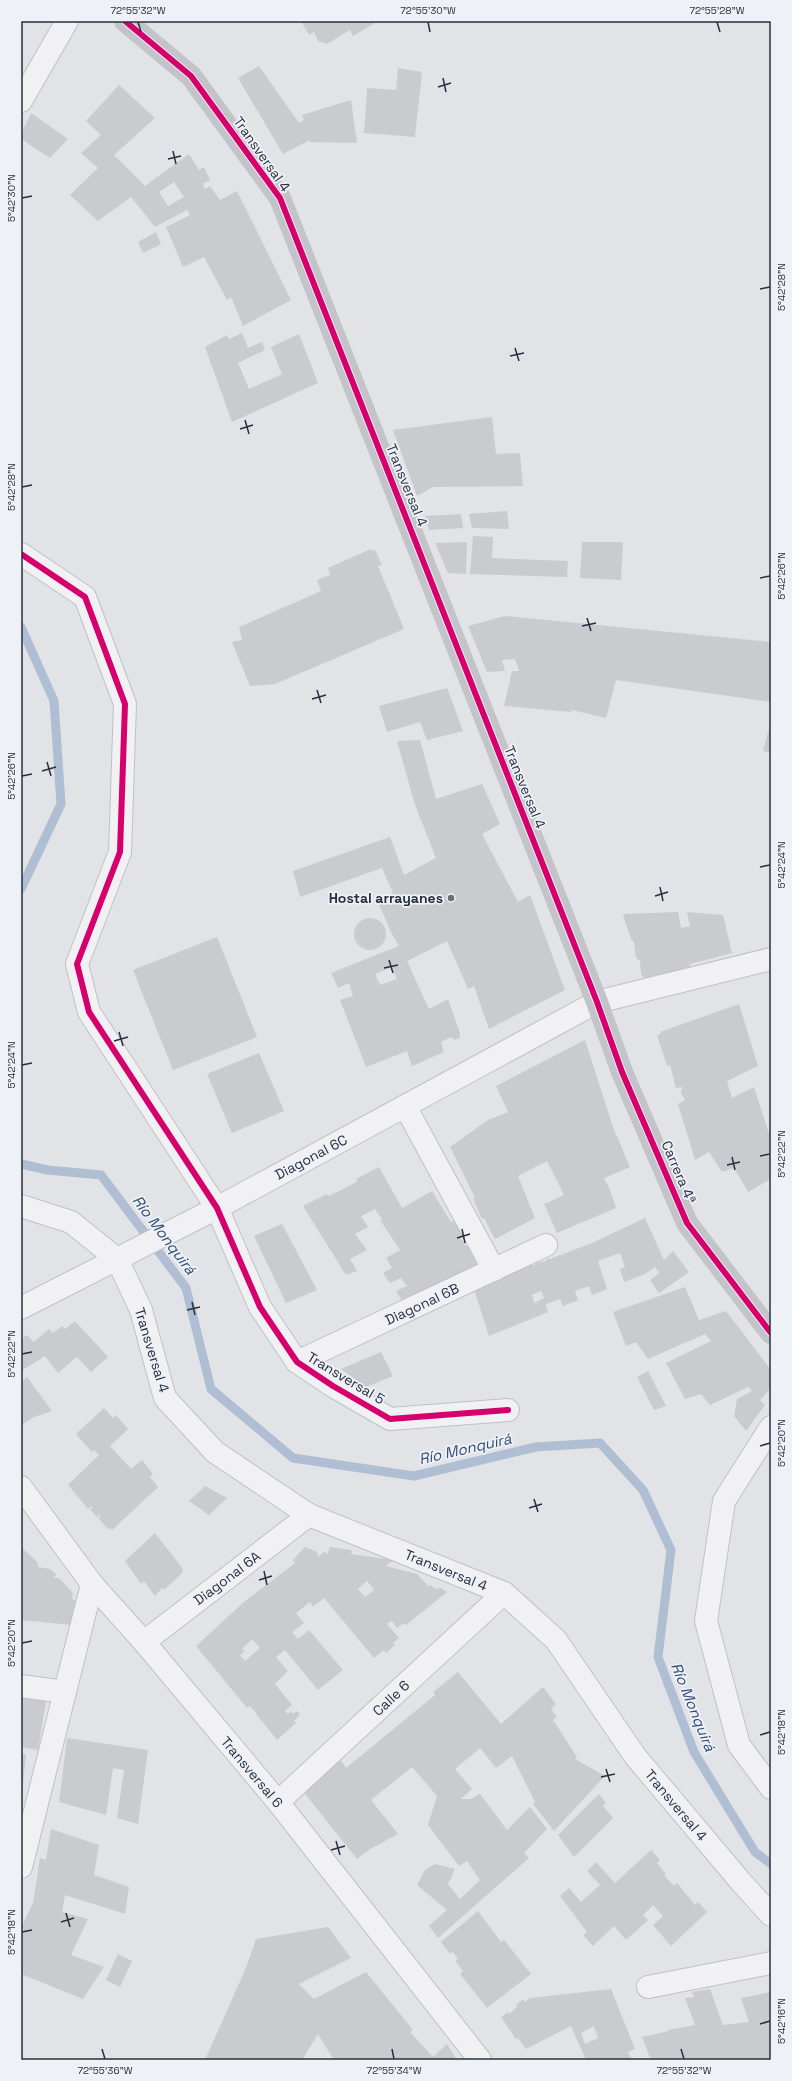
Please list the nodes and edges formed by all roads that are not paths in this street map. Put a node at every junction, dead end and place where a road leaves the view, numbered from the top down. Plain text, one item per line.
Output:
1 (67, 21) edge
2 (125, 21) edge
3 (21, 101) edge
4 (21, 554) edge
5 (771, 959) edge
6 (598, 1002) junction
7 (405, 1106) junction
8 (21, 1206) edge
9 (217, 1208) junction
10 (546, 1245) dead end
11 (117, 1259) junction
12 (494, 1270) junction
13 (21, 1308) edge
14 (771, 1333) edge
15 (297, 1362) junction
16 (508, 1410) dead end
17 (771, 1427) edge
18 (21, 1487) edge
19 (309, 1515) junction
20 (92, 1584) junction
21 (504, 1593) junction
22 (144, 1642) junction
23 (21, 1686) edge
24 (65, 1692) junction
25 (771, 1788) edge
26 (278, 1802) junction
27 (21, 1867) edge
28 (771, 1915) edge
29 (771, 1963) edge
30 (648, 1987) dead end
31 (480, 2060) edge

1 - 3 street
2 - 6 street, Transversal 4
4 - 9 street, Transversal 5
5 - 6 street, Diagonal 6C
6 - 7 street, Diagonal 6C
6 - 14 street, Carrera 4ª
7 - 9 street, Diagonal 6C
7 - 12 street
8 - 11 street
9 - 11 street, Diagonal 6C
9 - 15 street, Transversal 5
10 - 12 street, Diagonal 6B
11 - 13 street, Diagonal 6C
11 - 19 street, Transversal 4
12 - 15 street, Diagonal 6B
15 - 16 street, Transversal 5
17 - 25 street
18 - 20 street, Transversal 6
19 - 21 street, Transversal 4
19 - 22 street, Diagonal 6A
20 - 22 street, Transversal 6
20 - 24 street
21 - 26 street, Calle 6
21 - 28 street, Transversal 4
22 - 26 street, Transversal 6
23 - 24 street
24 - 27 street
26 - 31 street, Transversal 6
29 - 30 street

